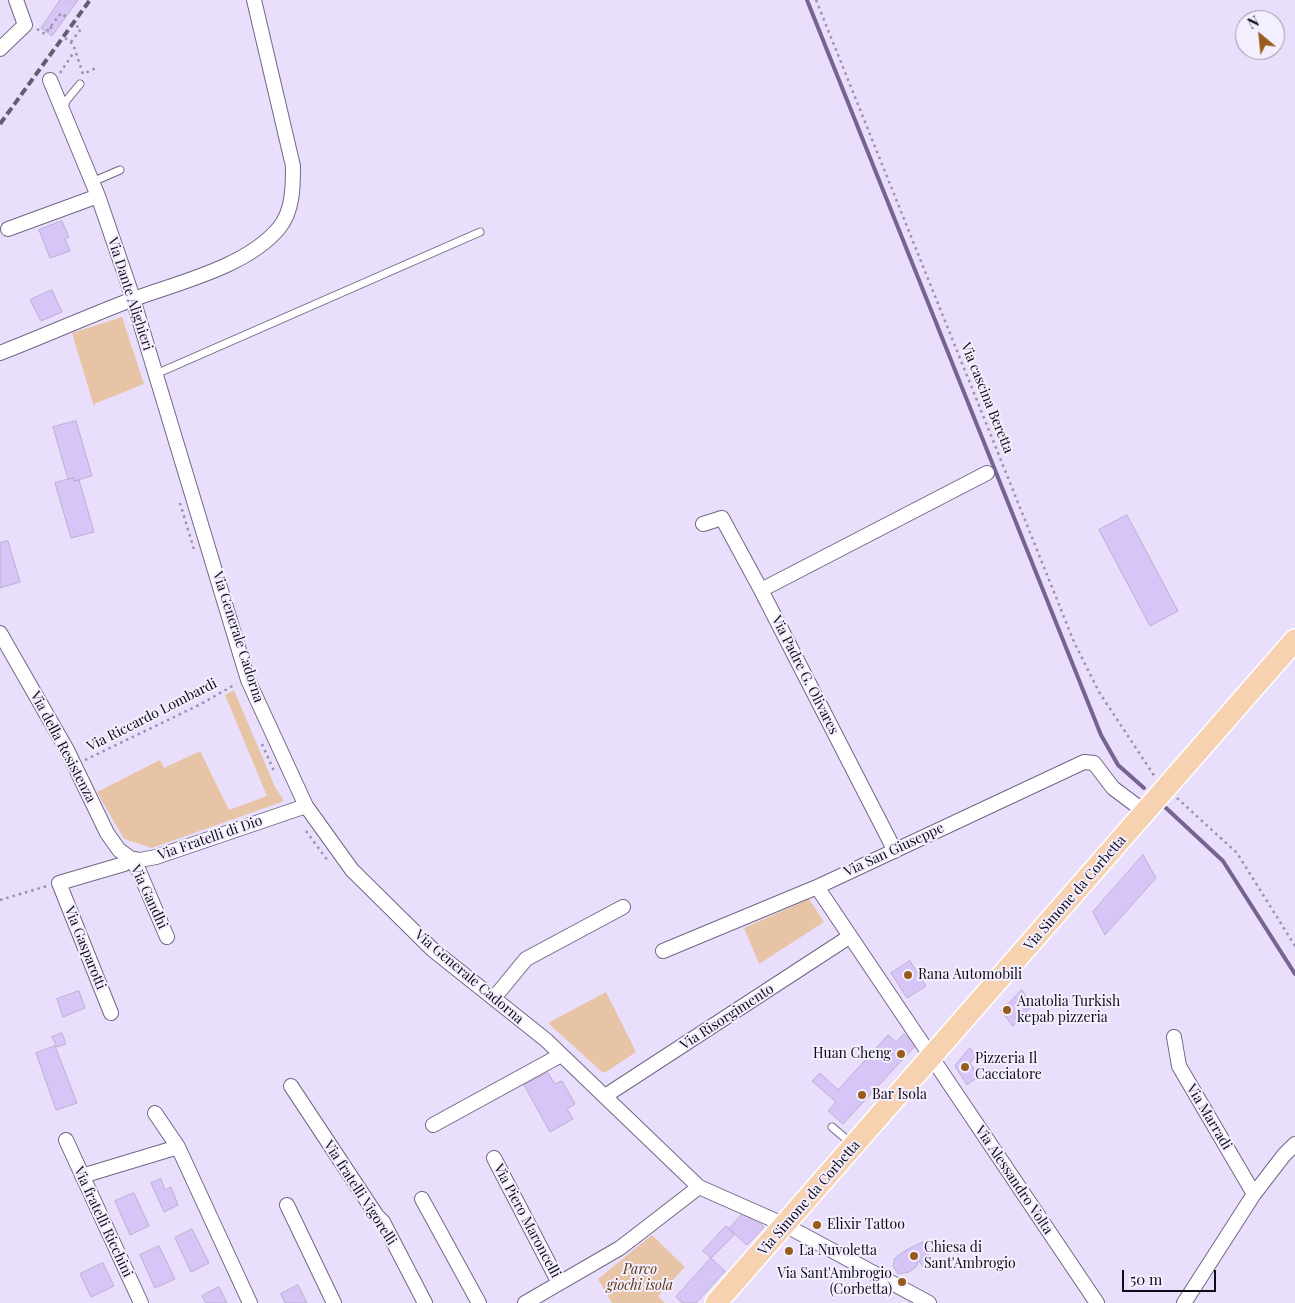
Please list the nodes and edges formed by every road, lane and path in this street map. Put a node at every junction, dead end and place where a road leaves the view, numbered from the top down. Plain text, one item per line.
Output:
1 (16, 0) edge
2 (254, 0) edge
3 (816, 0) edge
4 (66, 17) dead end
5 (75, 24) dead end
6 (31, 27) junction
7 (50, 28) junction
8 (55, 31) dead end
9 (65, 38) dead end
10 (71, 42) junction
11 (0, 49) edge
12 (97, 70) dead end
13 (50, 80) dead end
14 (80, 84) dead end
15 (63, 111) junction
16 (120, 170) dead end
17 (92, 182) junction
18 (98, 196) junction
19 (8, 229) dead end
20 (480, 232) dead end
21 (133, 299) junction
22 (0, 353) edge
23 (156, 374) junction
24 (162, 393) joint
25 (987, 473) dead end
26 (178, 497) dead end
27 (703, 524) dead end
28 (198, 561) dead end
29 (761, 590) junction
30 (0, 634) edge
31 (1295, 640) edge
32 (241, 689) dead end
33 (259, 738) dead end
34 (74, 765) junction
35 (278, 778) dead end
36 (1163, 792) junction
37 (300, 808) junction
38 (1146, 812) junction
39 (895, 850) junction
40 (130, 858) junction
41 (330, 863) dead end
42 (59, 882) junction
43 (817, 887) junction
44 (0, 900) edge
45 (623, 907) dead end
46 (167, 937) dead end
47 (849, 937) junction
48 (1295, 946) edge
49 (663, 952) dead end
50 (494, 998) junction
51 (111, 1013) dead end
52 (1174, 1036) dead end
53 (562, 1055) junction
54 (930, 1058) junction
55 (291, 1086) dead end
56 (605, 1096) junction
57 (155, 1113) dead end
58 (433, 1125) dead end
59 (832, 1126) dead end
60 (66, 1140) dead end
61 (1295, 1144) edge
62 (854, 1146) junction
63 (178, 1147) junction
64 (494, 1158) dead end
65 (82, 1176) junction
66 (699, 1187) junction
67 (1254, 1194) junction
68 (422, 1199) dead end
69 (288, 1205) dead end
70 (785, 1225) junction
71 (560, 1283) junction
72 (141, 1303) edge
73 (250, 1303) edge
74 (334, 1303) edge
75 (425, 1303) edge
76 (479, 1303) edge
77 (525, 1303) edge
78 (716, 1303) edge
79 (929, 1303) edge
80 (1097, 1303) edge
81 (1184, 1303) edge

1 - 6 street
2 - 21 street
3 - 36 path, Via cascina Beretta
4 - 7 path
5 - 10 path
6 - 7 path
6 - 11 street
7 - 8 path
9 - 10 path
10 - 12 path
13 - 15 street, Via Dante Alighieri
14 - 15 lane
15 - 17 street, Via Dante Alighieri
16 - 17 lane
17 - 18 street, Via Dante Alighieri
18 - 19 street
18 - 21 street, Via Dante Alighieri
20 - 23 lane
21 - 22 street
21 - 23 street, Via Dante Alighieri
23 - 24 street, Via Dante Alighieri
24 - 37 street, Via Generale Cadorna
25 - 29 street
26 - 28 path
27 - 29 street, Via Padre G. Olivares
29 - 39 street, Via Padre G. Olivares
30 - 34 street, Via della Resistenza
31 - 36 main road, Via Simone da Corbetta
32 - 34 path, Via Riccardo Lombardi
33 - 35 path
34 - 40 street, Via della Resistenza
36 - 38 main road, Via Simone da Corbetta
36 - 48 path
37 - 40 street, Via Fratelli di Dio
37 - 41 path
37 - 50 street, Via Generale Cadorna
38 - 39 street, Via San Giuseppe
38 - 54 main road, Via Simone da Corbetta
39 - 43 street, Via San Giuseppe
40 - 42 street, Via Fratelli di Dio
40 - 46 street, Via Gandhi
42 - 44 path
42 - 51 street, Via Gasparotti
43 - 47 street
43 - 49 street, Via San Giuseppe
45 - 50 street
47 - 54 street
47 - 56 street, Via Risorgimento
50 - 53 street, Via Generale Cadorna
52 - 67 street, Via Marradi
53 - 56 street, Via Generale Cadorna
53 - 58 street
54 - 62 main road, Via Simone da Corbetta
54 - 80 street, Via Alessandro Volta
55 - 75 street, Via fratelli Vigorelli
56 - 66 street, Via Generale Cadorna
57 - 63 street
59 - 62 lane
60 - 65 street, Via fratelli Ricchini
61 - 67 street
62 - 70 main road, Via Simone da Corbetta
63 - 65 street
63 - 73 street
64 - 71 street, Via Piero Maroncelli
65 - 72 street, Via fratelli Ricchini
66 - 70 street, Via Generale Cadorna
66 - 71 street
67 - 81 street
68 - 76 street
69 - 74 street
70 - 78 main road, Via Simone da Corbetta
70 - 79 street, Via Generale Cadorna
71 - 77 street

